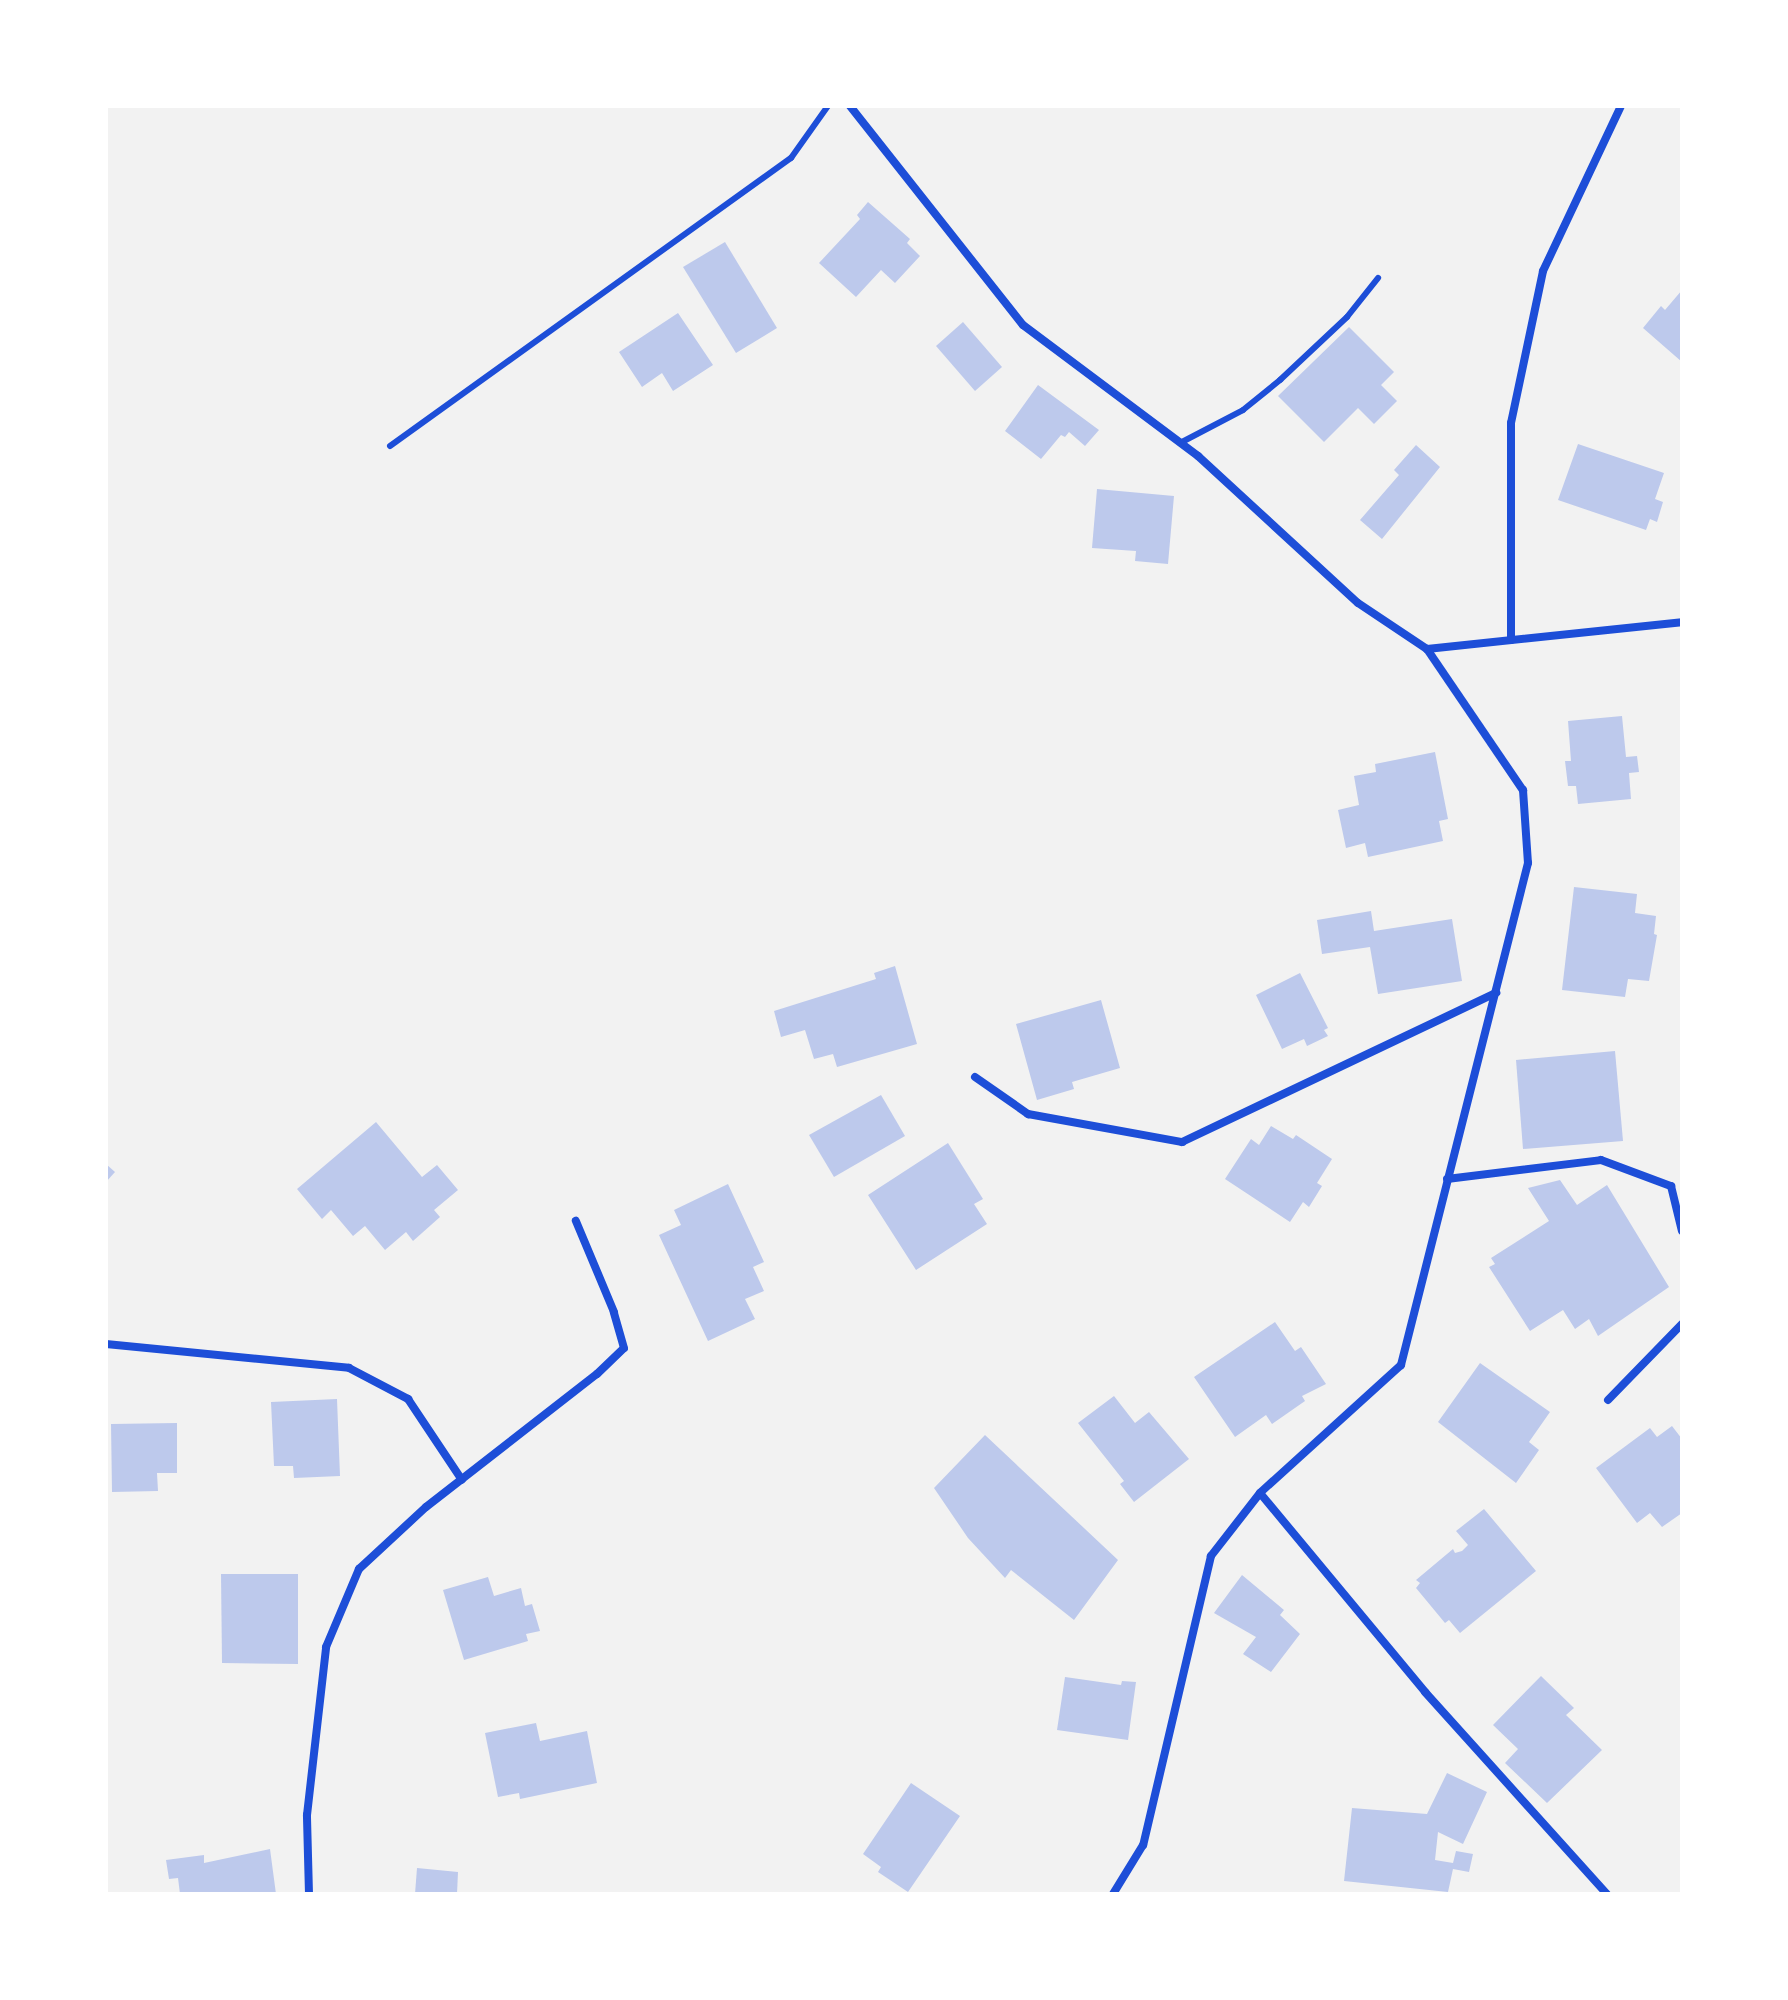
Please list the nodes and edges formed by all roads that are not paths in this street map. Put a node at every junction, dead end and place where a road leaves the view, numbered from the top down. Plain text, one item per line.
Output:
1 (828, 106) edge
2 (850, 106) edge
3 (1621, 106) edge
4 (1378, 278) dead end
5 (1180, 443) junction
6 (390, 446) dead end
7 (1682, 622) edge
8 (1511, 640) junction
9 (1427, 649) junction
10 (1496, 993) junction
11 (975, 1077) dead end
12 (1447, 1179) junction
13 (576, 1221) dead end
14 (1682, 1231) edge
15 (1682, 1324) edge
16 (106, 1344) edge
17 (1608, 1400) dead end
18 (462, 1480) junction
19 (1260, 1493) junction
20 (309, 1894) edge
21 (1113, 1894) edge
22 (1607, 1894) edge

1 - 6 lane
2 - 5 street
3 - 8 street
4 - 5 lane
5 - 9 street
7 - 8 street
8 - 9 street
9 - 10 street
10 - 11 street
10 - 12 street
12 - 14 street
12 - 19 street
13 - 18 street
15 - 17 street
16 - 18 street
18 - 20 street
19 - 21 street
19 - 22 street

